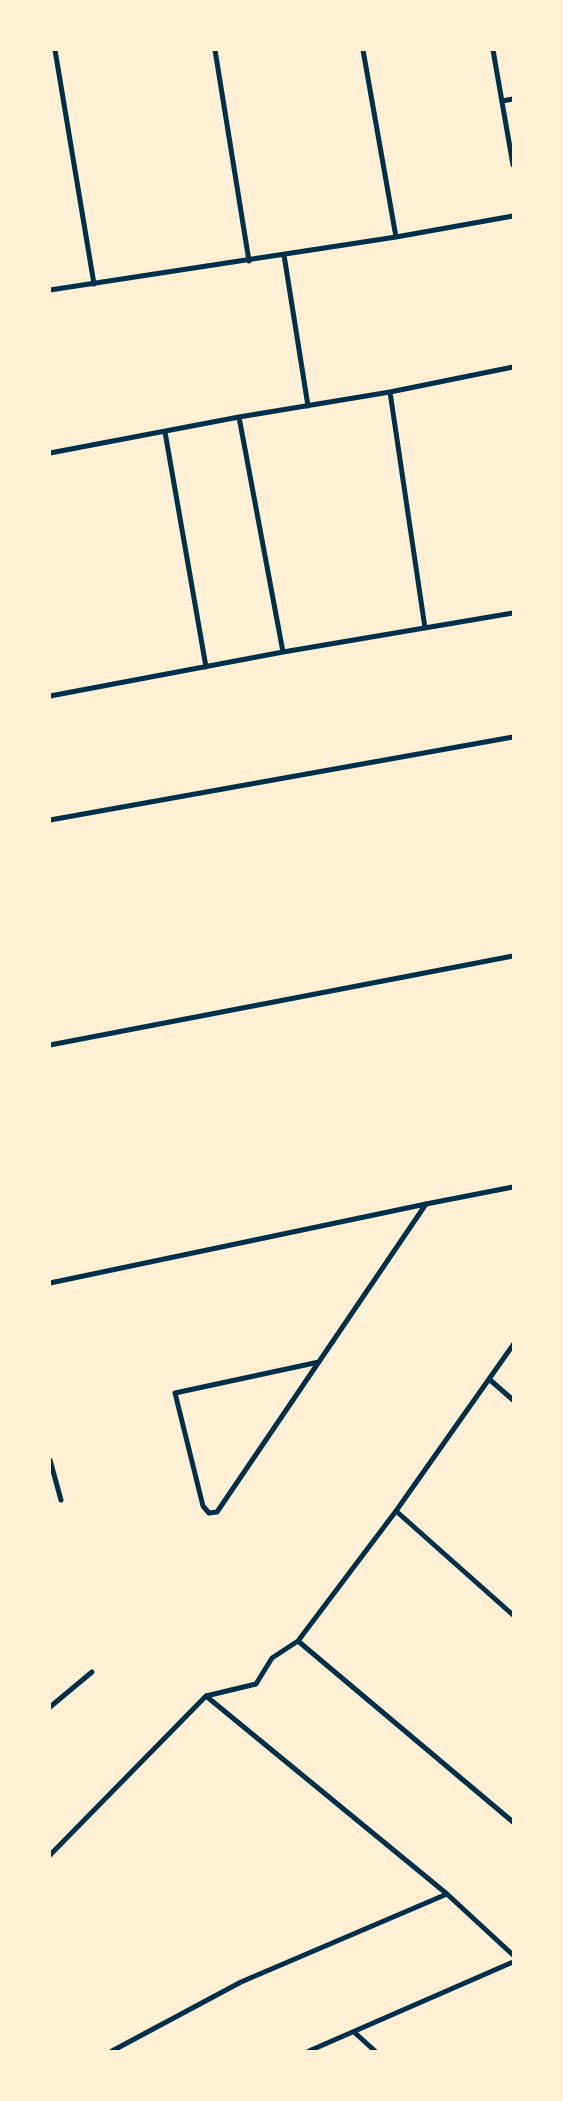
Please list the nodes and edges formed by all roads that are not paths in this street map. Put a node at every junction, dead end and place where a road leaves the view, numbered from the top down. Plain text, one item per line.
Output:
1 (55, 50) edge
2 (215, 50) edge
3 (363, 50) edge
4 (493, 50) edge
5 (513, 99) edge
6 (502, 100) junction
7 (513, 165) edge
8 (513, 216) edge
9 (396, 237) junction
10 (284, 255) junction
11 (249, 261) junction
12 (94, 284) junction
13 (50, 290) edge
14 (513, 368) edge
15 (390, 392) junction
16 (308, 406) junction
17 (240, 417) junction
18 (165, 432) junction
19 (50, 453) edge
20 (513, 613) edge
21 (426, 628) junction
22 (283, 652) junction
23 (206, 667) junction
24 (50, 696) edge
25 (513, 737) edge
26 (50, 820) edge
27 (513, 956) edge
28 (50, 1045) edge
29 (513, 1187) edge
30 (426, 1204) junction
31 (50, 1283) edge
32 (513, 1345) edge
33 (319, 1362) junction
34 (489, 1378) junction
35 (513, 1400) edge
36 (50, 1460) edge
37 (61, 1500) dead end
38 (396, 1511) junction
39 (513, 1615) edge
40 (298, 1641) junction
41 (92, 1672) dead end
42 (206, 1696) junction
43 (50, 1707) edge
44 (513, 1822) edge
45 (50, 1855) edge
46 (447, 1894) junction
47 (513, 1955) edge
48 (513, 1962) edge
49 (354, 2032) junction
50 (112, 2051) edge
51 (309, 2051) edge
52 (375, 2051) edge

1 - 12 street
2 - 11 street
3 - 9 street
4 - 6 street
5 - 6 street
6 - 7 street
8 - 9 street
9 - 10 street
10 - 11 street
10 - 16 street
11 - 12 street
12 - 13 street
14 - 15 street
15 - 16 street
15 - 21 street
16 - 17 street
17 - 18 street
17 - 22 street
18 - 19 street
18 - 23 street
20 - 21 street
21 - 22 street
22 - 23 street
23 - 24 street
25 - 26 street
27 - 28 street
29 - 30 street
30 - 31 street
30 - 33 street
32 - 34 street
33 - 33 street
34 - 35 street
34 - 38 street
36 - 37 street
38 - 39 street
38 - 40 street
40 - 42 street
40 - 44 street
41 - 43 street
42 - 45 street
42 - 46 street
46 - 47 street
46 - 50 street
48 - 49 street
49 - 51 street
49 - 52 street

